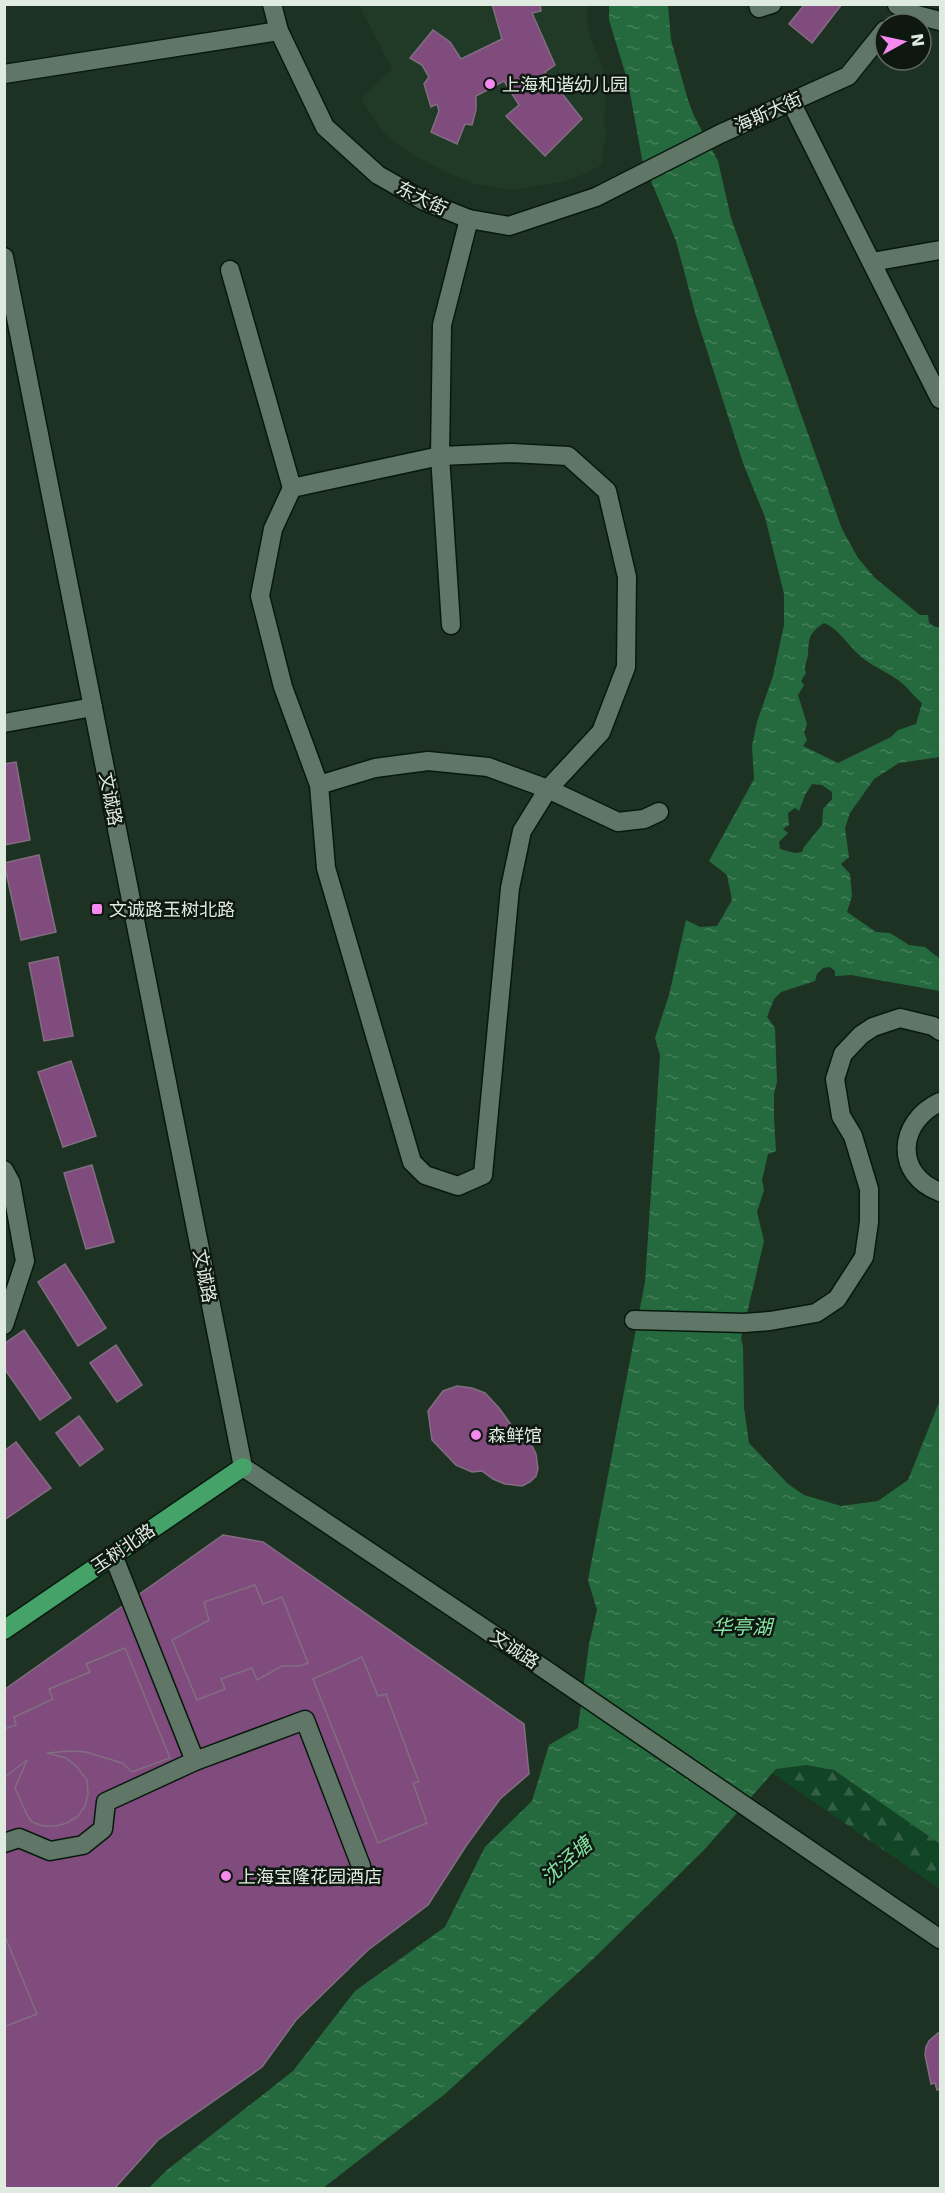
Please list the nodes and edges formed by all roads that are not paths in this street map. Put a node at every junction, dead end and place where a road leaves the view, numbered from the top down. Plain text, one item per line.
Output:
1 (272, 4) edge
2 (758, 4) edge
3 (772, 4) edge
4 (897, 5) edge
5 (940, 21) edge
6 (279, 31) junction
7 (873, 45) edge
8 (4, 74) edge
9 (791, 102) junction
10 (635, 178) joint
11 (469, 219) junction
12 (940, 250) edge
13 (4, 257) edge
14 (872, 262) junction
15 (230, 270) dead end
16 (940, 399) edge
17 (440, 456) junction
18 (292, 488) junction
19 (451, 625) dead end
20 (93, 707) junction
21 (4, 723) edge
22 (319, 785) junction
23 (548, 789) junction
24 (659, 812) dead end
25 (940, 1031) edge
26 (940, 1102) edge
27 (4, 1170) edge
28 (940, 1192) edge
29 (634, 1320) dead end
30 (4, 1324) edge
31 (243, 1467) junction
32 (113, 1556) junction
33 (5, 1629) edge
34 (195, 1761) junction
35 (4, 1843) edge
36 (361, 1866) dead end
37 (940, 1940) edge

1 - 6 street, 东大街
2 - 3 street
4 - 5 street
6 - 8 street
6 - 11 street, 东大街
7 - 9 street, 海斯大街
9 - 10 street, 海斯大街
9 - 14 street
10 - 11 street, 东大街
11 - 17 street
12 - 14 street
13 - 20 street, 文诚路
14 - 16 street
15 - 18 street
17 - 18 street
17 - 19 street
17 - 23 street
18 - 22 street
20 - 21 street
20 - 31 street, 文诚路
22 - 23 street
22 - 23 street
23 - 24 street
25 - 29 street
26 - 28 street
27 - 30 street
31 - 32 main road, 玉树北路
31 - 37 street, 文诚路
32 - 33 main road, 玉树北路
32 - 34 street
34 - 35 street
34 - 36 street

